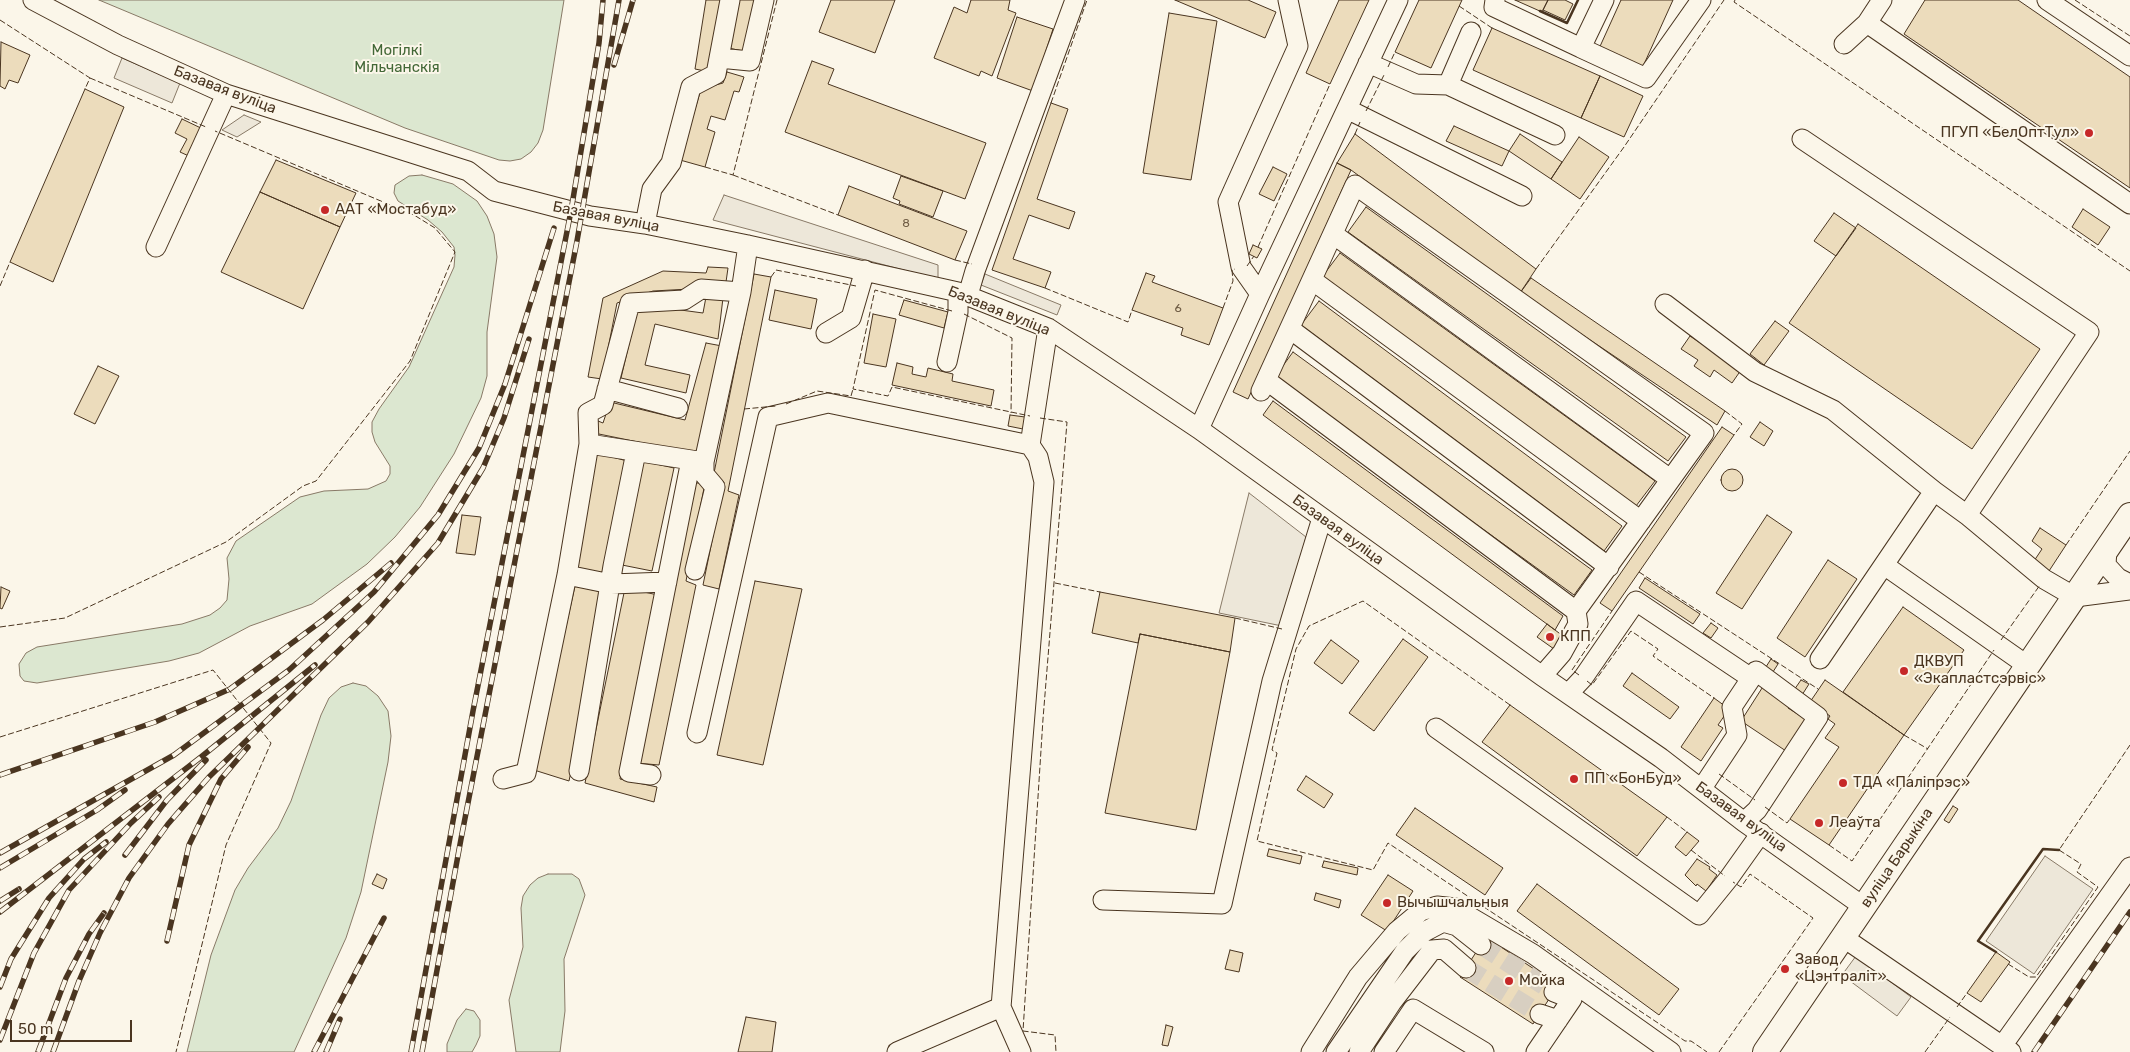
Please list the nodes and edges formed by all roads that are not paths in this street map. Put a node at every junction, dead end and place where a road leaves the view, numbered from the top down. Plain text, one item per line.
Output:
1 (32, 0) edge
2 (730, 0) edge
3 (764, 0) edge
4 (1075, 0) edge
5 (1288, 0) edge
6 (1398, 0) edge
7 (1495, 0) edge
8 (1604, 0) edge
9 (1702, 0) edge
10 (1882, 0) edge
11 (2047, 0) edge
12 (1867, 23) junction
13 (1471, 32) dead end
14 (1844, 44) dead end
15 (1581, 48) junction
16 (2130, 56) edge
17 (719, 58) junction
18 (1368, 63) junction
19 (1448, 85) junction
20 (226, 94) junction
21 (1347, 109) junction
22 (1555, 135) dead end
23 (1802, 139) dead end
24 (1522, 196) dead end
25 (2130, 204) edge
26 (645, 224) junction
27 (1333, 234) junction
28 (748, 244) junction
29 (156, 247) dead end
30 (865, 270) junction
31 (1312, 280) junction
32 (741, 292) junction
33 (963, 294) junction
34 (1260, 294) junction
35 (1665, 304) dead end
36 (1048, 328) junction
37 (1290, 329) junction
38 (826, 333) dead end
39 (947, 362) dead end
40 (607, 389) junction
41 (678, 408) dead end
42 (1199, 429) junction
43 (589, 444) junction
44 (1030, 445) junction
45 (636, 452) junction
46 (698, 461) junction
47 (1670, 479) junction
48 (1934, 491) junction
49 (1967, 515) junction
50 (2130, 515) edge
51 (1322, 518) junction
52 (1641, 522) junction
53 (2107, 549) junction
54 (1884, 564) junction
55 (1610, 567) junction
56 (695, 570) dead end
57 (567, 576) junction
58 (667, 582) junction
59 (611, 584) junction
60 (2130, 584) edge
61 (2130, 590) edge
62 (2075, 597) junction
63 (1576, 611) junction
64 (1820, 659) dead end
65 (2028, 666) junction
66 (1542, 676) junction
67 (1751, 678) junction
68 (1568, 694) junction
69 (1436, 728) dead end
70 (697, 733) dead end
71 (579, 771) dead end
72 (651, 775) dead end
73 (503, 778) dead end
74 (1702, 788) junction
75 (1744, 822) junction
76 (1760, 833) junction
77 (2130, 867) edge
78 (1103, 900) dead end
79 (1864, 907) junction
80 (1844, 938) junction
81 (1481, 945) tunnel mouth
82 (1466, 968) tunnel mouth
83 (1554, 992) tunnel mouth
84 (1001, 1007) junction
85 (1540, 1014) tunnel mouth
86 (1558, 1020) junction
87 (2007, 1049) edge
88 (897, 1052) edge
89 (1021, 1052) edge
90 (1311, 1052) edge
91 (1336, 1052) edge
92 (1359, 1052) edge
93 (1384, 1052) edge
94 (1484, 1052) edge
95 (1536, 1052) edge
96 (1671, 1052) edge
97 (1765, 1052) edge

1 - 20 street, Базавая вуліца
2 - 17 street
3 - 17 street
4 - 33 street
5 - 34 street
6 - 18 street
7 - 15 street
8 - 15 street
9 - 15 street
10 - 12 street
11 - 16 street
12 - 14 street
12 - 25 street
13 - 19 street
17 - 26 street
18 - 19 street
18 - 21 street
19 - 22 street
20 - 26 street, Базавая вуліца
20 - 29 street
21 - 24 street
21 - 34 street
23 - 49 street
26 - 28 street, Базавая вуліца
27 - 31 street
27 - 47 street
27 - 47 street
28 - 30 street, Базавая вуліца
28 - 32 street
30 - 33 street, Базавая вуліца
30 - 38 street
31 - 37 street
31 - 52 street
32 - 40 street
32 - 46 street
33 - 36 street, Базавая вуліца
33 - 39 street
34 - 42 street
35 - 48 street
36 - 42 street, Базавая вуліца
36 - 44 street
37 - 55 street
37 - 63 street
40 - 41 street
40 - 43 street
42 - 51 street, Базавая вуліца
43 - 45 street
43 - 57 street
44 - 70 street
44 - 84 street
45 - 46 street
45 - 59 street
46 - 56 street
46 - 58 street
47 - 52 street
48 - 49 street
48 - 54 street
49 - 62 street
50 - 53 main road, вуліца Барыкіна
51 - 66 street, Базавая вуліца
51 - 78 street
52 - 55 street
53 - 60 street
53 - 62 main road, вуліца Барыкіна
54 - 64 street
54 - 65 street
55 - 63 street
57 - 59 street
57 - 73 street
58 - 59 street
58 - 72 street
59 - 71 street
61 - 62 street
62 - 65 main road, вуліца Барыкіна
63 - 66 street
65 - 79 main road, вуліца Барыкіна
66 - 68 street, Базавая вуліца
67 - 68 street
67 - 74 street
67 - 75 street
68 - 74 street, Базавая вуліца
69 - 76 street
74 - 75 street, Базавая вуліца
75 - 76 street, Базавая вуліца
76 - 79 street, Базавая вуліца
77 - 87 street
79 - 80 main road, вуліца Барыкіна
80 - 87 street
80 - 97 main road, вуліца Барыкіна
81 - 91 street
82 - 92 street
83 - 86 street
84 - 88 street
84 - 89 street
85 - 86 street
86 - 95 street
90 - 96 street
93 - 94 street

